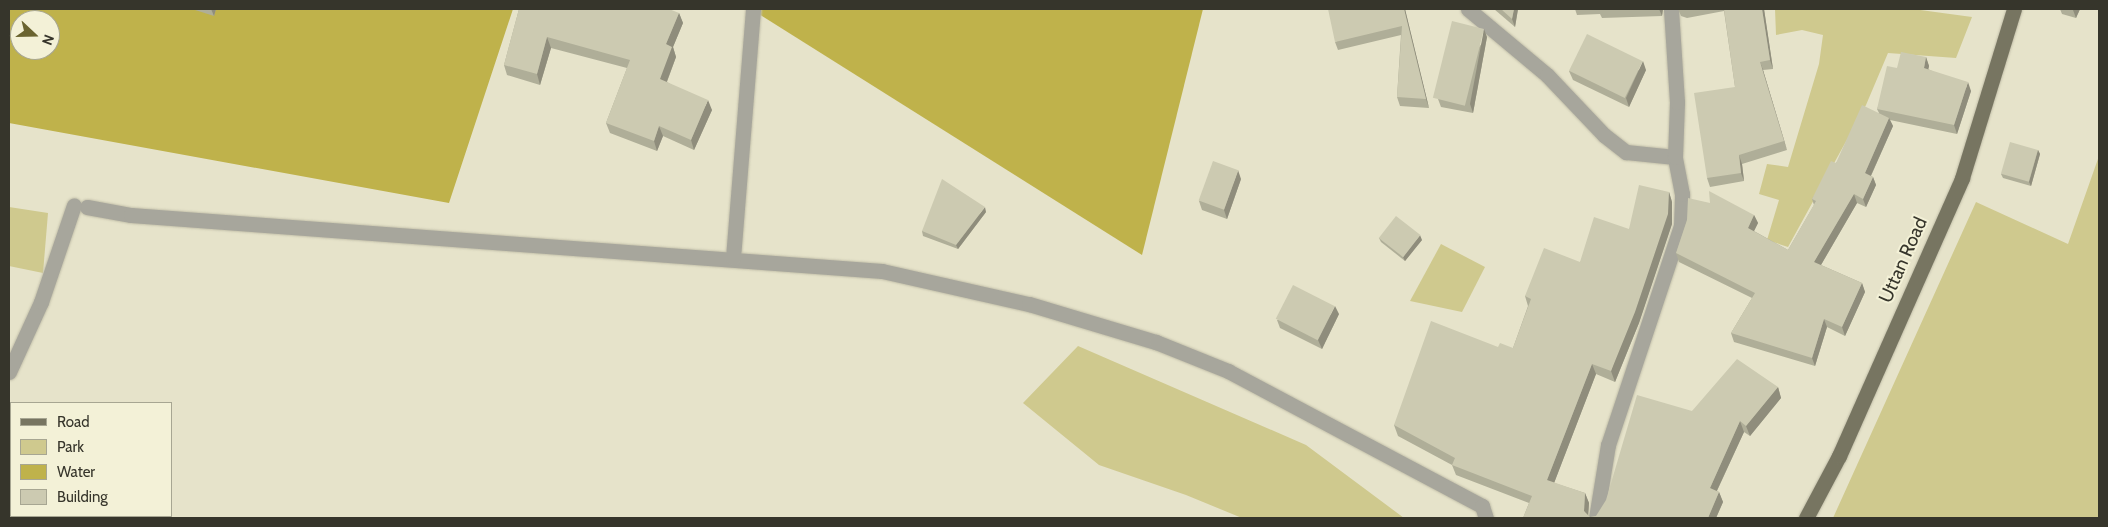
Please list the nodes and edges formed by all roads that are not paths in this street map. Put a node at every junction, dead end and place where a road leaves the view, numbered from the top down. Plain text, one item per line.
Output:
1 (753, 9) edge
2 (1468, 9) edge
3 (1671, 9) edge
4 (2014, 9) edge
5 (1675, 157) junction
6 (732, 258) junction
7 (9, 372) edge
8 (1486, 518) edge
9 (1596, 518) edge
10 (1806, 518) edge

1 - 6 street
2 - 5 street
3 - 5 street
4 - 10 main road, Uttan Road
5 - 9 street
6 - 7 street
6 - 8 street

